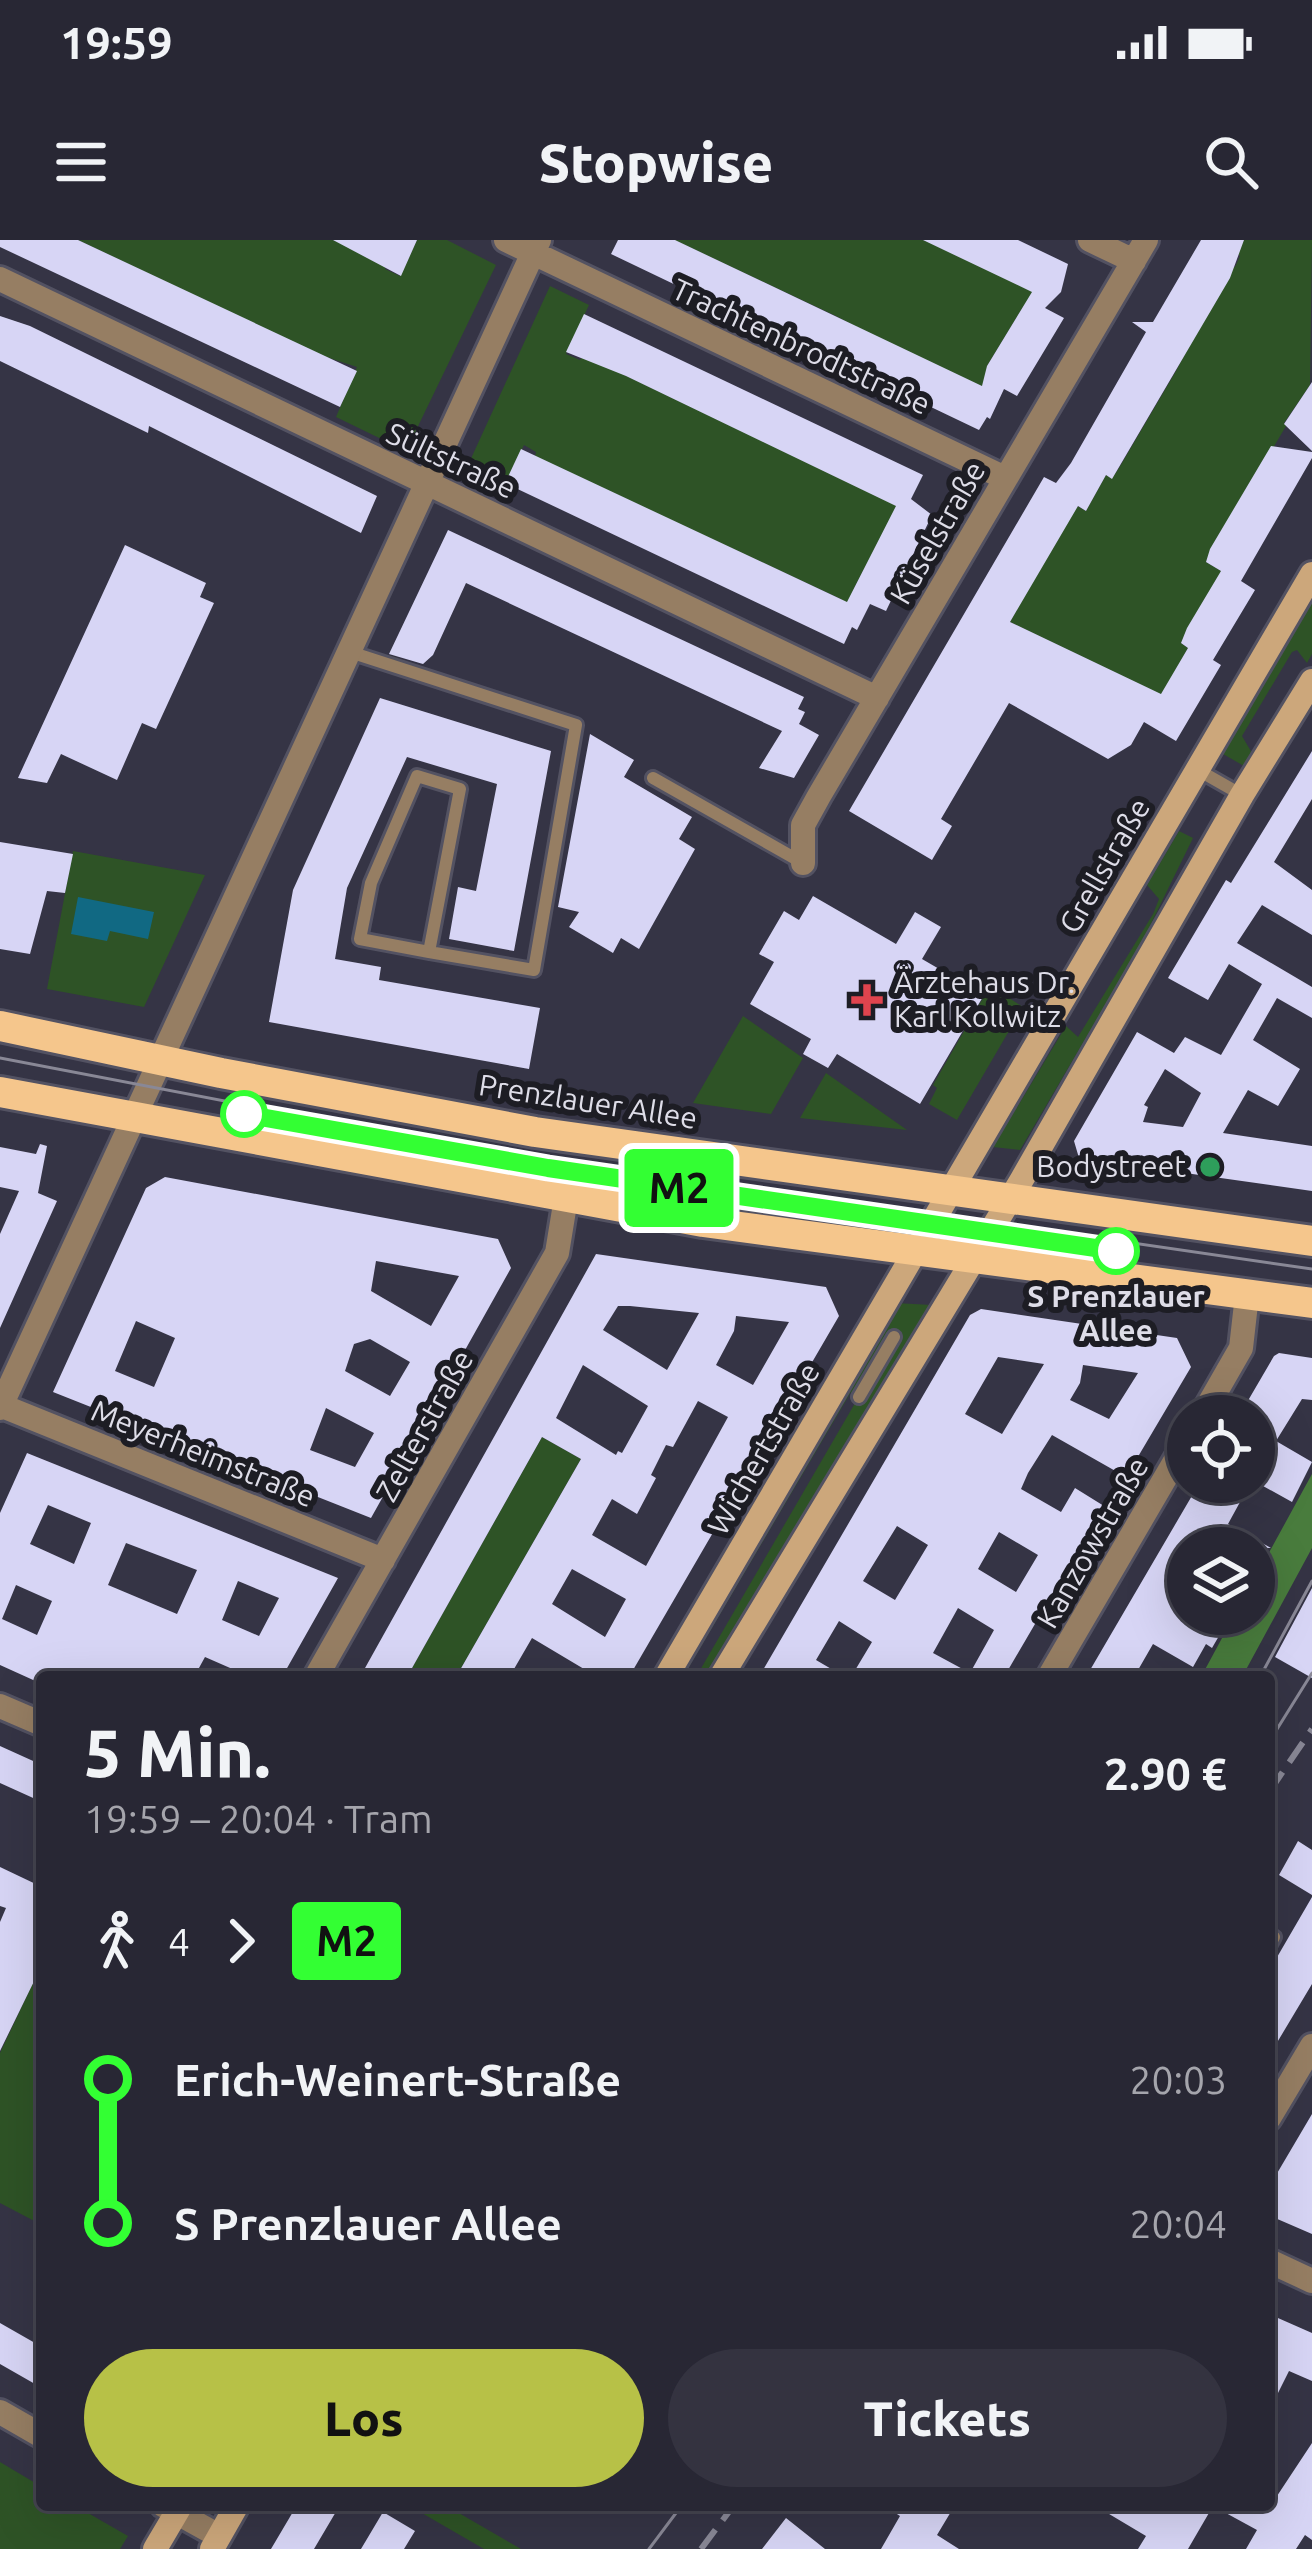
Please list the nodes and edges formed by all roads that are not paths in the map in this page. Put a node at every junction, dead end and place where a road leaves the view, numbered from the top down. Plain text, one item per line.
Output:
1 (506, 240) edge
2 (1090, 240) edge
3 (536, 246) edge
4 (1140, 250) edge
5 (0, 279) edge
6 (1005, 478) junction
7 (428, 483) junction
8 (1312, 574) edge
9 (348, 651) junction
10 (1312, 681) edge
11 (877, 698) junction
12 (1197, 769) junction
13 (653, 778) dead end
14 (1242, 795) junction
15 (803, 862) joint
16 (429, 952) junction
17 (0, 1026) edge
18 (161, 1060) junction
19 (0, 1092) edge
20 (134, 1118) junction
21 (950, 1190) junction
22 (566, 1198) junction
23 (1010, 1198) junction
24 (1312, 1241) edge
25 (914, 1250) junction
26 (976, 1257) junction
27 (1247, 1295) junction
28 (1312, 1303) edge
29 (894, 1337) dead end
30 (1214, 1395) edge
31 (859, 1397) dead end
32 (0, 1406) edge
33 (1167, 1475) edge
34 (383, 1560) junction
35 (319, 1671) edge
36 (669, 1671) edge
37 (726, 1671) edge
38 (1053, 1671) edge
39 (0, 1706) edge
40 (36, 1721) edge
41 (1312, 2046) edge
42 (1275, 2108) edge
43 (1275, 2264) edge
44 (1312, 2281) edge
45 (0, 2412) edge
46 (36, 2433) edge
47 (172, 2511) edge
48 (177, 2511) edge
49 (233, 2511) edge
50 (215, 2542) edge
51 (155, 2549) edge

1 - 3 street, Trachtenbrodtstraße
2 - 4 street
3 - 6 street, Trachtenbrodtstraße
3 - 7 street
4 - 6 street, Küselstraße
5 - 7 street, Sültstraße
6 - 11 street, Küselstraße
7 - 9 street
7 - 11 street, Sültstraße
8 - 12 street, Grellstraße
9 - 16 lane
9 - 18 street
10 - 14 street
11 - 15 street, Küselstraße
12 - 14 lane
12 - 21 street, Grellstraße
13 - 15 lane
14 - 23 street
16 - 16 lane
17 - 18 main road, Prenzlauer Allee
18 - 20 street
18 - 21 main road, Prenzlauer Allee
19 - 20 main road
20 - 22 main road
20 - 32 street
21 - 23 main road, Prenzlauer Allee
21 - 25 street, Grellstraße
22 - 25 main road
22 - 34 street, Zelterstraße
23 - 24 main road, Prenzlauer Allee
23 - 26 street
25 - 26 main road
25 - 36 street, Wichertstraße
26 - 27 main road
26 - 37 street
27 - 28 main road
27 - 30 street
29 - 31 lane
32 - 34 street, Meyerheimstraße
33 - 38 street, Kanzowstraße
34 - 35 street, Zelterstraße
39 - 40 street
41 - 42 street
43 - 44 street
45 - 46 street
47 - 51 street
48 - 50 street
49 - 50 street

